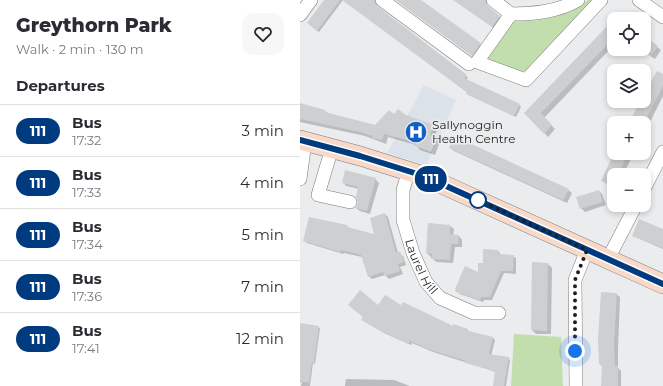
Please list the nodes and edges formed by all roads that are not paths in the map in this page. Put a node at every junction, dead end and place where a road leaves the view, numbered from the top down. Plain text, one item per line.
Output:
1 (311, 0) edge
2 (382, 0) edge
3 (493, 0) edge
4 (578, 0) edge
5 (601, 0) edge
6 (639, 0) edge
7 (512, 14) junction
8 (300, 15) edge
9 (663, 17) edge
10 (473, 63) junction
11 (303, 141) edge
12 (332, 148) junction
13 (663, 152) edge
14 (408, 170) junction
15 (651, 175) edge
16 (300, 179) edge
17 (350, 202) dead end
18 (632, 212) edge
19 (587, 250) junction
20 (608, 260) junction
21 (663, 284) edge
22 (499, 313) dead end
23 (576, 386) edge

1 - 8 street
2 - 10 street
3 - 7 street
4 - 7 street
5 - 10 street
6 - 9 street
7 - 10 street
11 - 12 main road
11 - 16 street
12 - 14 main road
12 - 17 street
13 - 15 street
14 - 19 main road
14 - 22 street, Laurel Hill
18 - 20 street
19 - 20 main road
19 - 23 street
20 - 21 main road

